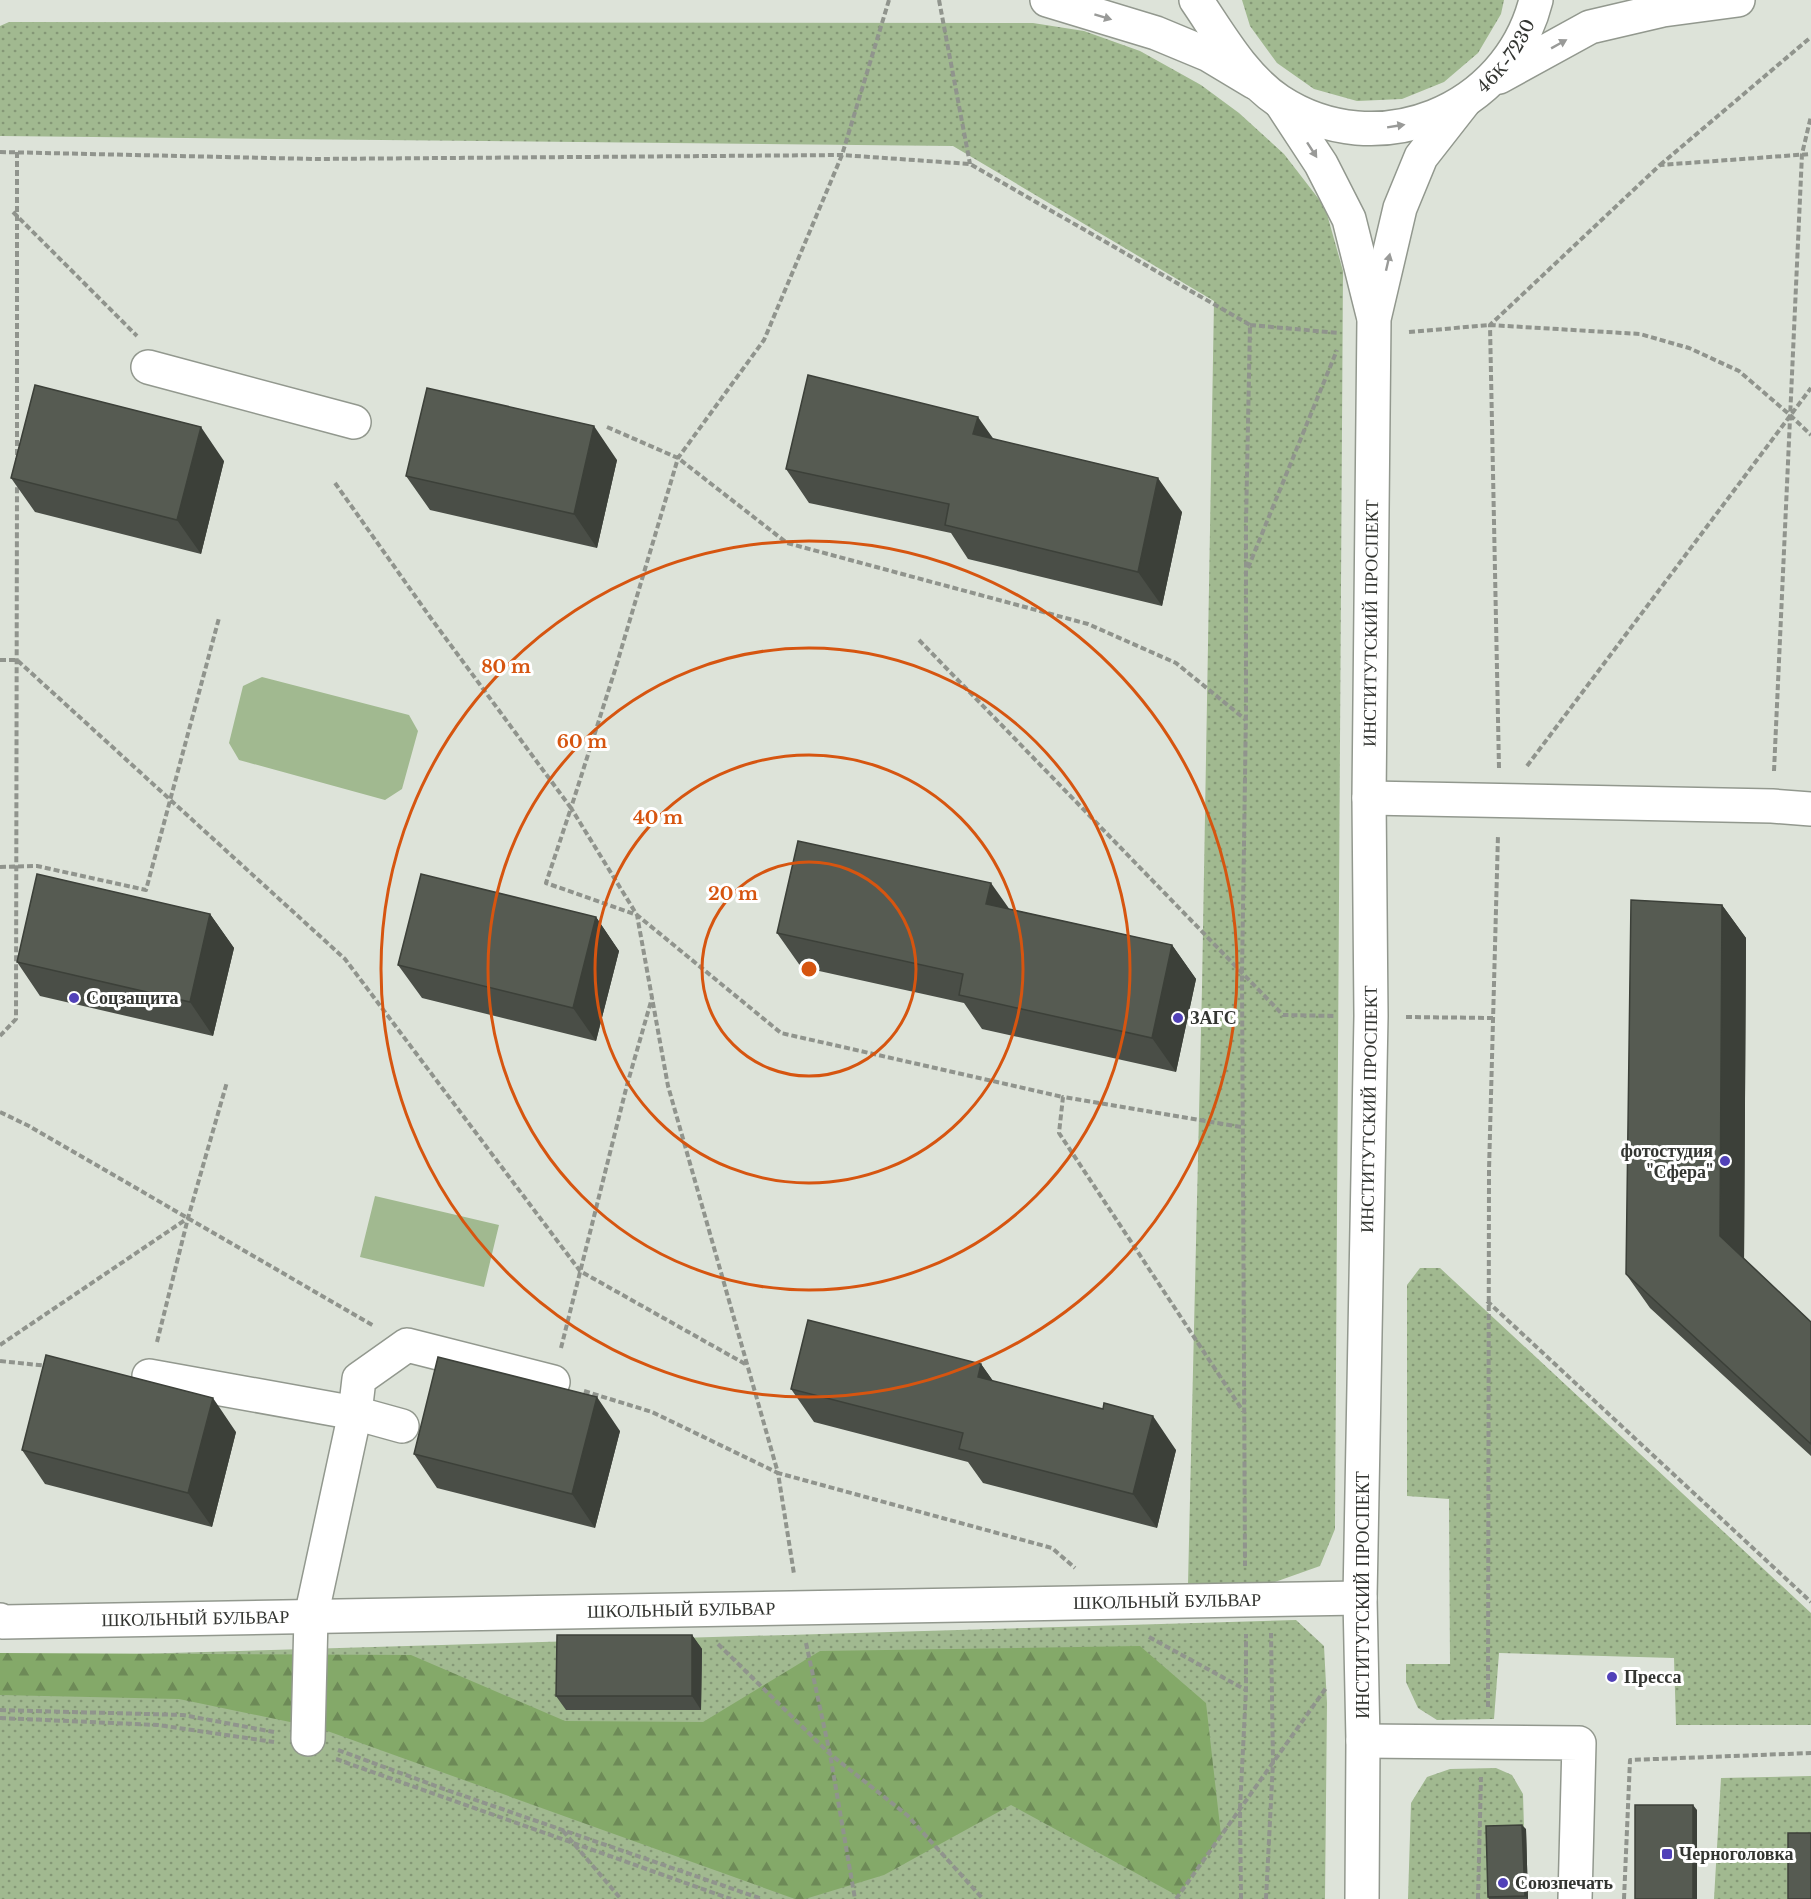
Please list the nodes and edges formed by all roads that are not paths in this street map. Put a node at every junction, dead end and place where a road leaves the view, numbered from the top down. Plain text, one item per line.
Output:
1 (1047, 0) edge
2 (1196, 0) edge
3 (1210, 0) edge
4 (1536, 0) edge
5 (1738, 0) edge
6 (1229, 49) junction
7 (1489, 82) junction
8 (1269, 93) junction
9 (1464, 102) junction
10 (1374, 319) junction
11 (162, 371) road end
12 (354, 422) dead end
13 (1369, 798) junction
14 (1811, 809) edge
15 (149, 1376) road end
16 (553, 1382) road end
17 (354, 1413) junction
18 (402, 1426) dead end
19 (1360, 1598) junction
20 (311, 1617) junction
21 (2, 1621) edge
22 (294, 1741) road end
23 (1363, 1741) junction
24 (1362, 1899) edge
25 (1575, 1899) edge

1 -> 8 main road
2 - 6 main road
3 - 6 main road
4 - 7 main road, 46К-7230
7 -> 5 main road
6 - 8 main road
7 - 9 main road, 46К-7230
8 -> 9 main road
8 -> 10 main road
10 -> 9 main road
10 - 13 main road, ИНСТИТУТСКИЙ ПРОСПЕКТ
11 - 12 main road
13 - 14 main road
13 - 19 main road, ИНСТИТУТСКИЙ ПРОСПЕКТ
15 - 17 main road
16 - 17 main road
17 - 18 main road
17 - 20 main road
19 - 20 main road, ШКОЛЬНЫЙ БУЛЬВАР
19 - 23 main road, ИНСТИТУТСКИЙ ПРОСПЕКТ
20 - 21 main road, ШКОЛЬНЫЙ БУЛЬВАР
20 - 22 main road
23 - 24 main road, ИНСТИТУТСКИЙ ПРОСПЕКТ
23 - 25 main road

